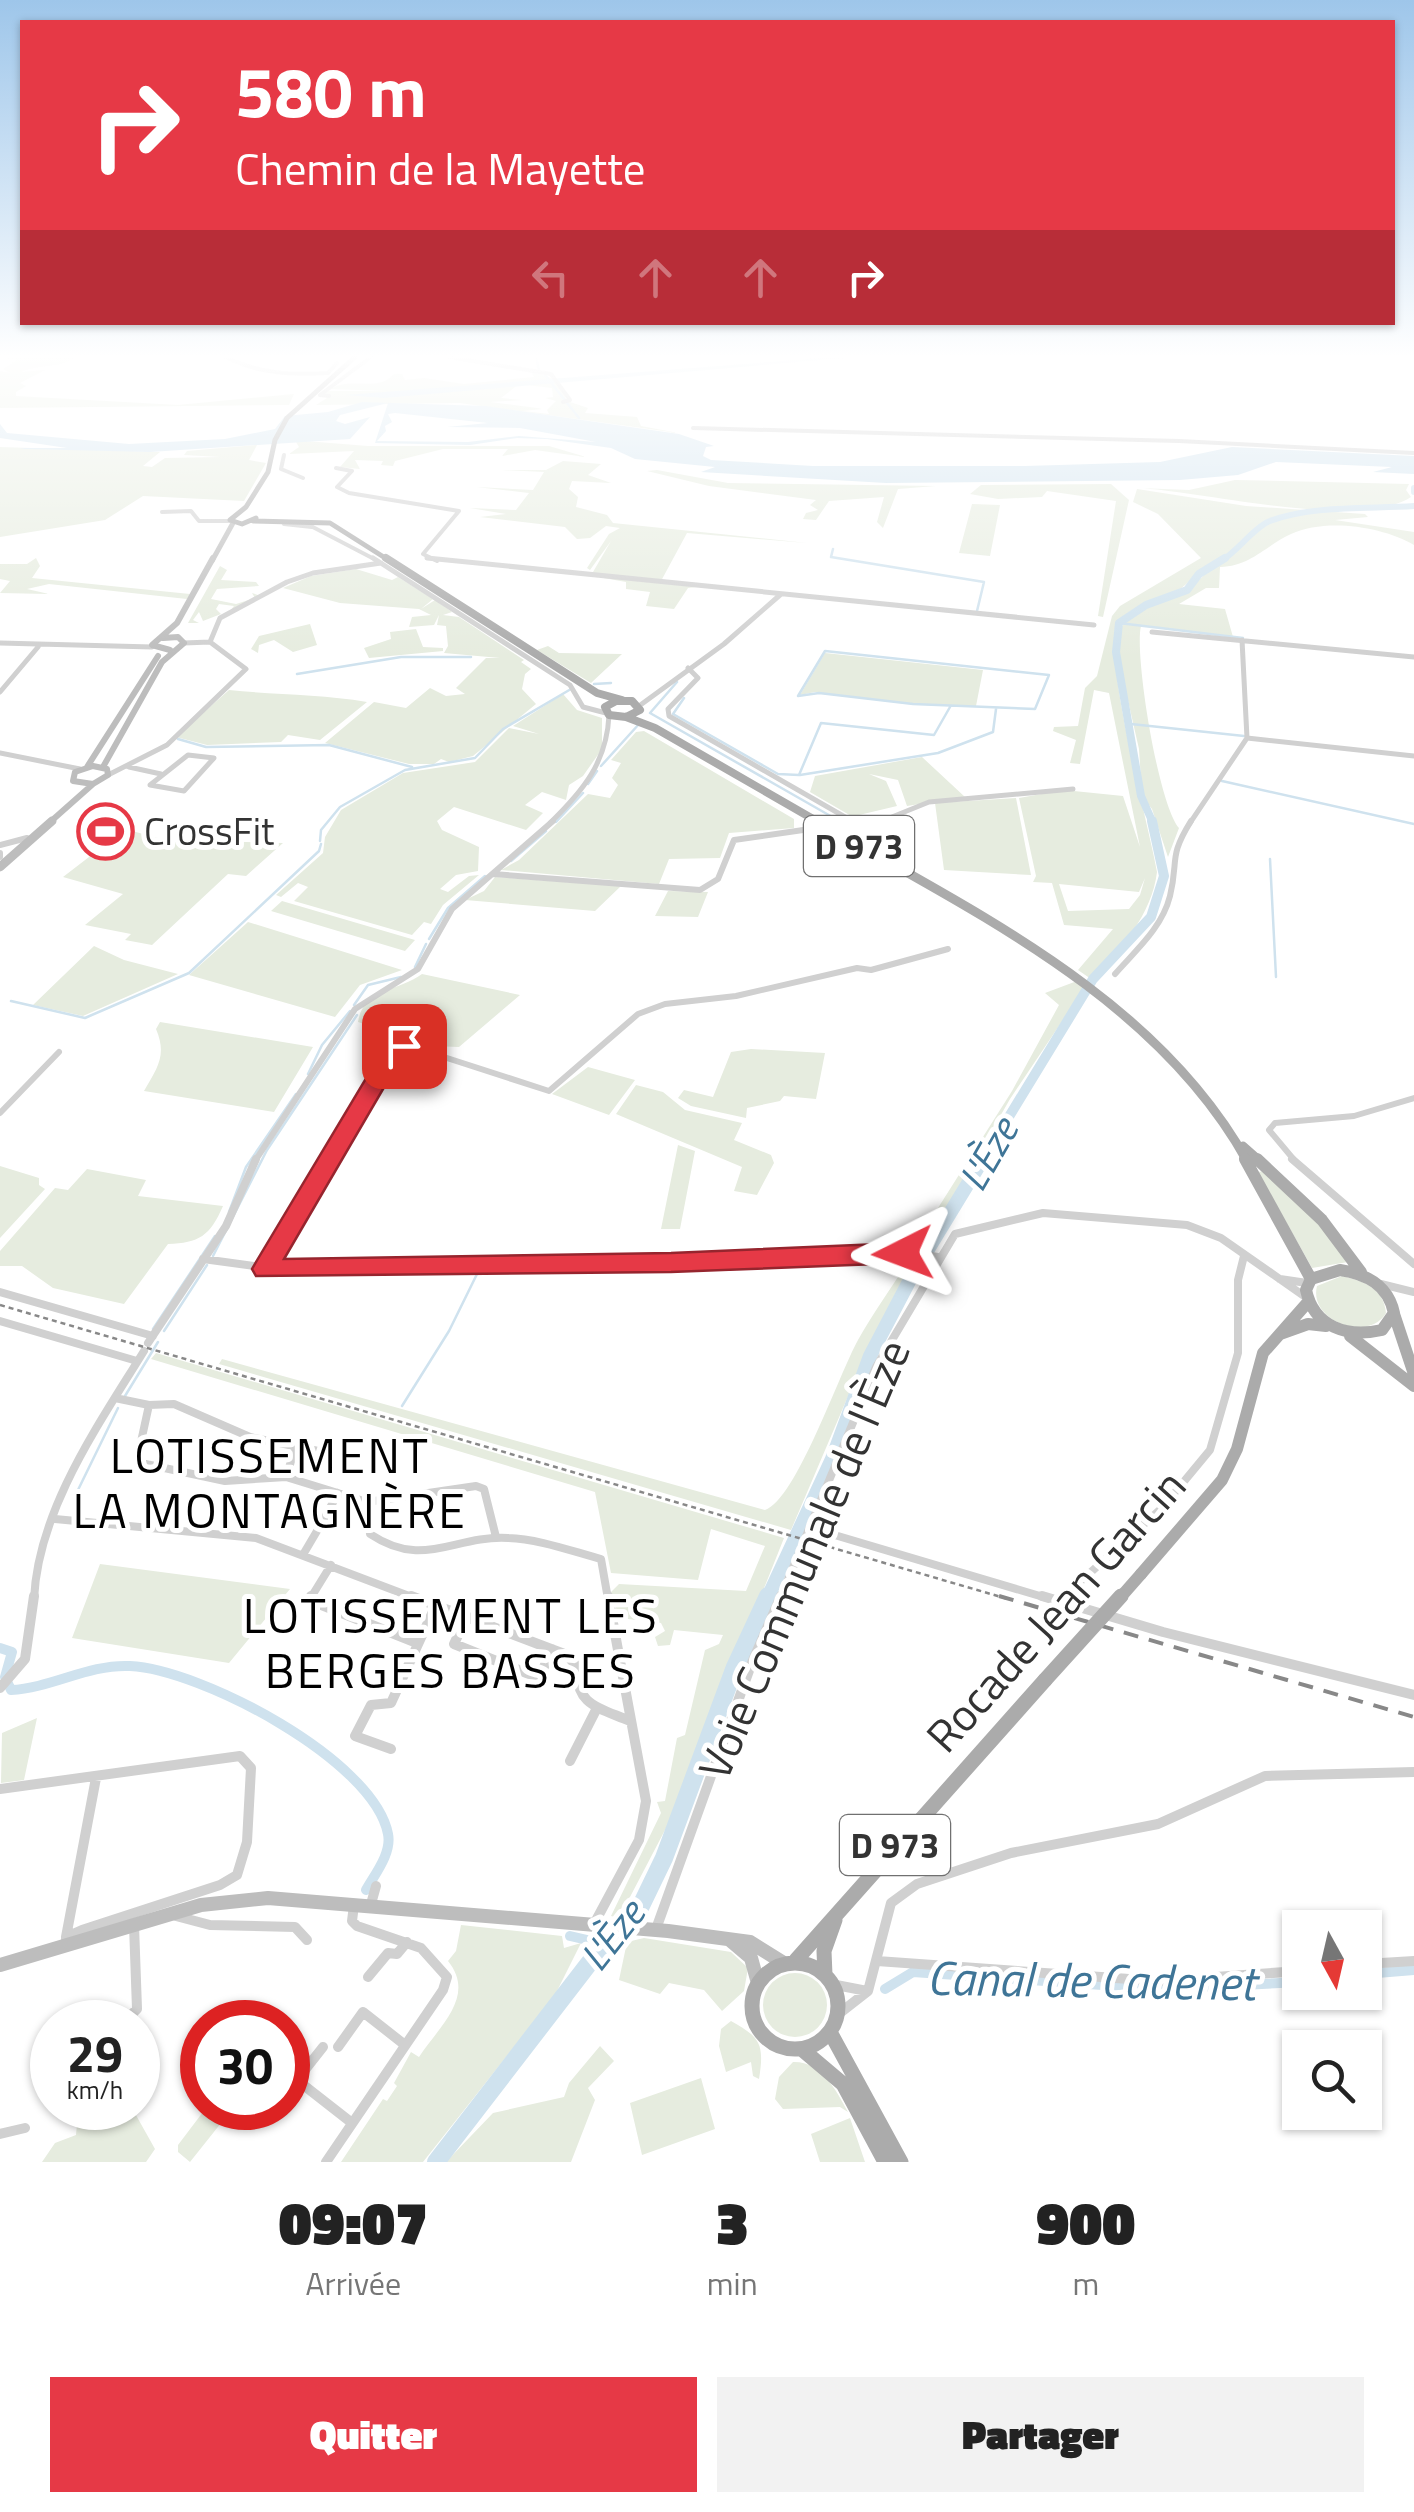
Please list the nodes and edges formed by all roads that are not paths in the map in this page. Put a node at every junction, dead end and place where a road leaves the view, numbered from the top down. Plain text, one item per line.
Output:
1 (273, 458) edge
2 (275, 458) edge
3 (283, 458) edge
4 (336, 468) dead end
5 (303, 478) dead end
6 (162, 512) dead end
7 (233, 519) junction
8 (251, 519) junction
9 (307, 524) dead end
10 (318, 528) junction
11 (382, 563) junction
12 (781, 594) junction
13 (1094, 625) dead end
14 (1152, 632) dead end
15 (181, 640) junction
16 (1242, 640) junction
17 (210, 642) junction
18 (0, 644) edge
19 (157, 644) junction
20 (38, 646) junction
21 (173, 650) junction
22 (1414, 657) edge
23 (688, 668) junction
24 (660, 690) junction
25 (0, 692) edge
26 (598, 693) junction
27 (624, 700) junction
28 (639, 709) junction
29 (607, 710) junction
30 (624, 717) junction
31 (656, 728) junction
32 (611, 732) junction
33 (1248, 738) junction
34 (0, 753) edge
35 (1414, 756) edge
36 (126, 766) junction
37 (83, 768) junction
38 (106, 771) junction
39 (162, 774) junction
40 (75, 782) junction
41 (93, 784) junction
42 (1073, 790) dead end
43 (810, 828) dead end
44 (27, 838) junction
45 (0, 857) edge
46 (492, 874) junction
47 (948, 950) dead end
48 (1115, 974) dead end
49 (59, 1052) dead end
50 (1414, 1098) edge
51 (0, 1114) edge
52 (1232, 1135) junction
53 (1244, 1256) junction
54 (938, 1257) junction
55 (203, 1259) junction
56 (1414, 1264) edge
57 (265, 1269) junction
58 (1365, 1276) junction
59 (1275, 1278) junction
60 (1310, 1281) junction
61 (1377, 1284) junction
62 (0, 1292) edge
63 (1414, 1293) edge
64 (1307, 1300) junction
65 (1394, 1309) junction
66 (0, 1321) edge
67 (1336, 1329) junction
68 (1274, 1337) junction
69 (148, 1343) junction
70 (138, 1361) junction
71 (1414, 1374) edge
72 (1414, 1386) edge
73 (115, 1398) junction
74 (148, 1405) junction
75 (296, 1446) junction
76 (333, 1454) dead end
77 (286, 1477) junction
78 (338, 1492) junction
79 (367, 1502) junction
80 (55, 1519) junction
81 (324, 1519) dead end
82 (812, 1528) junction
83 (317, 1531) dead end
84 (496, 1537) junction
85 (304, 1553) junction
86 (331, 1565) junction
87 (1058, 1602) junction
88 (436, 1605) junction
89 (467, 1616) junction
90 (416, 1644) junction
91 (552, 1649) junction
92 (0, 1688) edge
93 (1414, 1695) edge
94 (597, 1708) junction
95 (630, 1721) junction
96 (391, 1749) dead end
97 (570, 1761) dead end
98 (1414, 1772) edge
99 (96, 1778) junction
100 (0, 1789) edge
101 (376, 1886) dead end
102 (354, 1904) junction
103 (371, 1905) junction
104 (842, 1906) junction
105 (170, 1913) junction
106 (134, 1924) junction
107 (597, 1925) junction
108 (655, 1930) junction
109 (307, 1940) dead end
110 (729, 1940) junction
111 (66, 1941) junction
112 (407, 1942) junction
113 (789, 1961) junction
114 (877, 1961) junction
115 (1414, 1961) edge
116 (1382, 1963) edge
117 (0, 1965) edge
118 (1282, 1972) edge
119 (368, 1977) dead end
120 (828, 1980) junction
121 (758, 1983) junction
122 (868, 1991) junction
123 (137, 2000) edge
124 (833, 2024) junction
125 (405, 2045) junction
126 (322, 2047) dead end
127 (338, 2047) dead end
128 (804, 2050) junction
129 (352, 2122) junction
130 (25, 2128) dead end
131 (0, 2134) edge
132 (326, 2162) edge
133 (885, 2162) edge
134 (901, 2162) edge

1 - 7 main road
2 - 8 main road
3 - 5 street
4 - 12 street
6 - 7 street
7 - 8 main road
7 - 19 main road
8 - 10 street
8 - 15 main road
8 - 26 main road
9 - 10 street
10 - 11 street
11 - 17 street
11 - 29 street
12 - 13 street
12 - 23 street
14 - 16 street
15 - 17 street
15 - 19 main road
15 - 21 main road
16 - 22 street
16 - 33 street
17 - 36 street
18 - 20 street
19 - 20 street
19 - 21 main road
19 - 37 main road
20 - 25 street
21 - 38 main road
23 - 24 street
23 - 42 street
24 - 27 street
24 - 28 street
26 - 27 main road
26 - 29 main road
27 - 28 main road
27 - 29 main road
28 - 30 main road
28 - 31 main road, D 973
29 - 30 main road
29 - 32 street
30 - 31 main road, D 973
30 - 32 street
31 - 52 main road, D 973
32 - 46 street
33 - 35 street
33 - 48 street
34 - 37 street
36 - 38 street
36 - 39 street
37 - 38 main road
37 - 40 main road
38 - 41 main road
39 - 39 street
40 - 41 main road
40 - 44 main road
41 - 45 main road
43 - 46 street
44 - 45 main road
44 - 45 street
46 - 55 street
47 - 57 street
49 - 51 street
50 - 56 street
52 - 58 main road, D 973
52 - 60 main road, D 973
53 - 54 street, Voie Communale de l'Èze
53 - 59 street, Voie Communale de l'Èze
53 - 87 street
54 - 57 street
54 - 82 street, Voie Communale de l'Èze
55 - 57 street
55 - 69 street
58 - 60 main road
58 - 61 main road
59 - 60 street, Voie Communale de l'Èze
59 - 64 street, Voie Communale de l'Èze
60 - 64 main road
61 - 63 street
61 - 65 main road
62 - 69 street
63 - 65 street
64 - 67 main road
64 - 68 main road, Rocade Jean Garcin / D 973
65 - 67 main road
65 - 71 main road
66 - 70 street
67 - 68 main road
67 - 72 main road
68 - 104 main road, Rocade Jean Garcin / D 973, bridge
69 - 70 street
70 - 73 street
73 - 74 street
73 - 80 street
74 - 75 street
74 - 77 street
75 - 76 street
75 - 77 street
77 - 78 street
78 - 79 street
78 - 81 street
79 - 84 street
79 - 84 street
80 - 85 street
80 - 92 street
82 - 87 street
82 - 108 street, Voie Communale de l'Èze
83 - 85 street
84 - 95 street
85 - 86 street
86 - 88 street
86 - 90 street
87 - 93 street
88 - 89 street
88 - 90 street
89 - 91 street
89 - 91 street
90 - 96 street
91 - 94 street
94 - 95 street
94 - 97 street
95 - 107 street
98 - 114 street
99 - 100 street
99 - 111 street
99 - 111 street
101 - 103 street
102 - 103 main road
102 - 105 main road
102 - 112 street
103 - 107 main road
104 - 113 main road, Rocade Jean Garcin / D 973
104 - 120 main road, Rocade Jean Garcin / D 973
105 - 106 main road
105 - 109 street
106 - 111 main road
106 - 123 street
107 - 108 main road
108 - 110 main road
110 - 113 main road
110 - 121 main road
111 - 117 main road
112 - 119 street
112 - 125 street
113 - 120 main road
113 - 121 main road
114 - 118 street
114 - 122 street
115 - 116 street
120 - 122 street
120 - 124 main road
121 - 128 main road
122 - 124 street
124 - 128 main road
124 - 134 main road
125 - 127 street
125 - 129 street
126 - 129 street
128 - 133 main road
129 - 132 street
130 - 131 street

